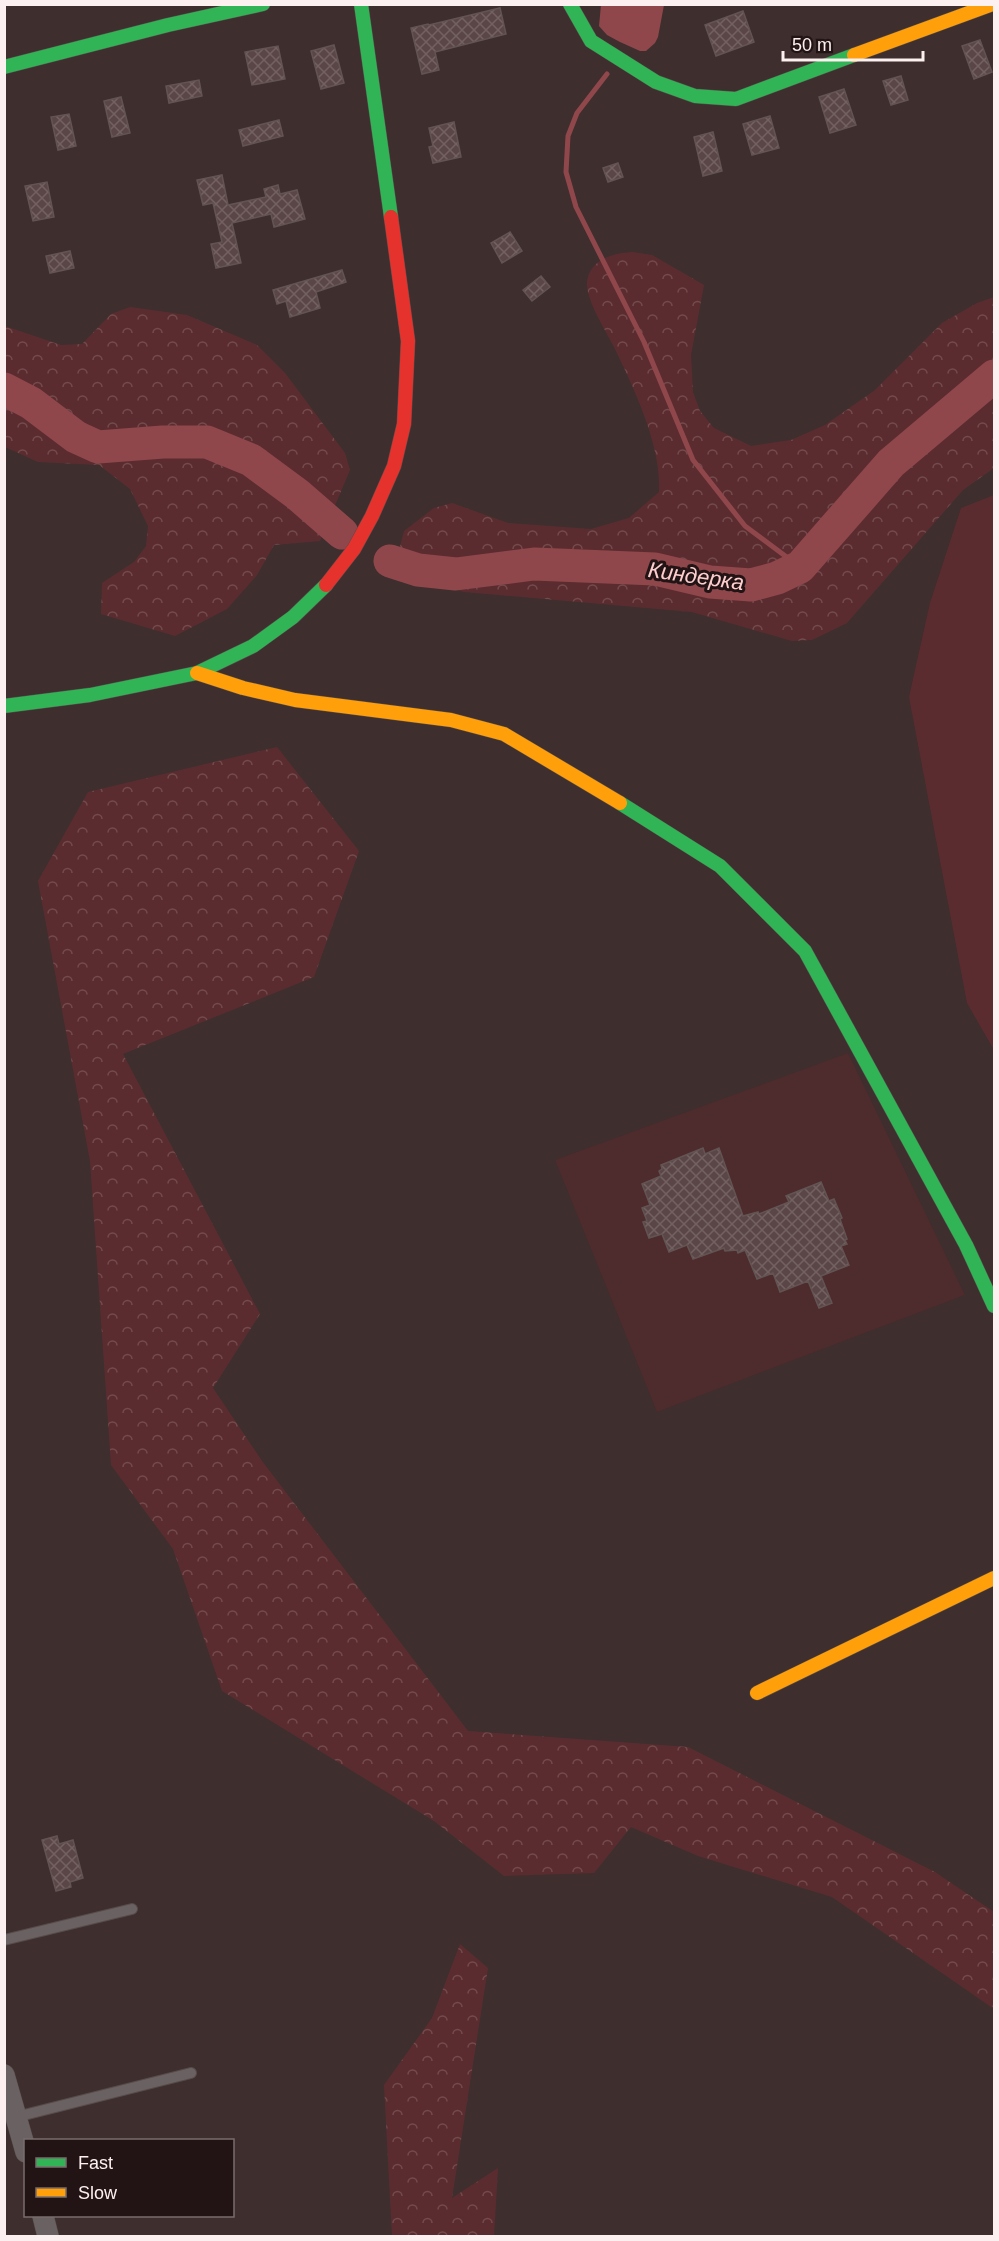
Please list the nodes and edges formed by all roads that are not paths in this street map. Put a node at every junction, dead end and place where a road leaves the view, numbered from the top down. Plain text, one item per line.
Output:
1 (263, 4) edge
2 (361, 4) edge
3 (570, 4) edge
4 (993, 4) edge
5 (4, 67) edge
6 (197, 673) junction
7 (4, 706) edge
8 (992, 1295) edge
9 (994, 1578) edge
10 (757, 1693) dead end
11 (132, 1909) dead end
12 (4, 1940) edge
13 (191, 2073) dead end
14 (4, 2075) edge
15 (16, 2117) junction
16 (24, 2145) edge
17 (43, 2217) edge
18 (48, 2236) edge

1 - 5 street
2 - 6 street
3 - 4 street
6 - 7 street
6 - 8 street
9 - 10 street
11 - 12 lane
13 - 15 lane
14 - 15 street
15 - 16 street
17 - 18 street

